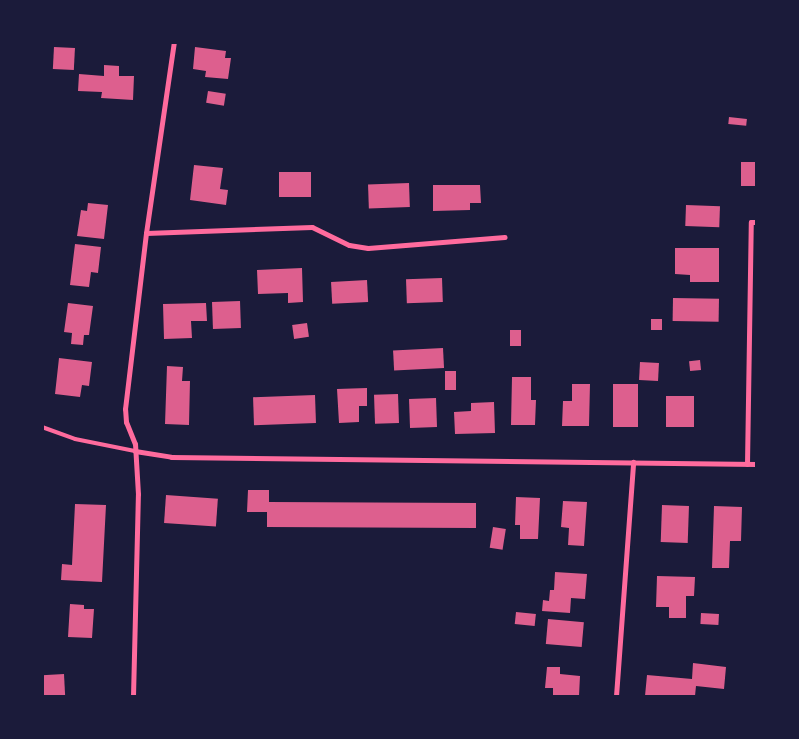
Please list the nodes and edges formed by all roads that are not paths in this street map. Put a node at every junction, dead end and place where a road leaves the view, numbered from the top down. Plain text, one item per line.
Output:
1 (174, 42) edge
2 (756, 222) edge
3 (146, 233) junction
4 (506, 237) dead end
5 (42, 427) edge
6 (135, 451) junction
7 (632, 462) junction
8 (747, 464) junction
9 (756, 464) edge
10 (133, 696) edge
11 (616, 696) edge

1 - 3 street
2 - 8 street
3 - 4 street
3 - 6 street
5 - 6 lane
6 - 7 street
6 - 10 street
7 - 8 street
7 - 11 street
8 - 9 street

